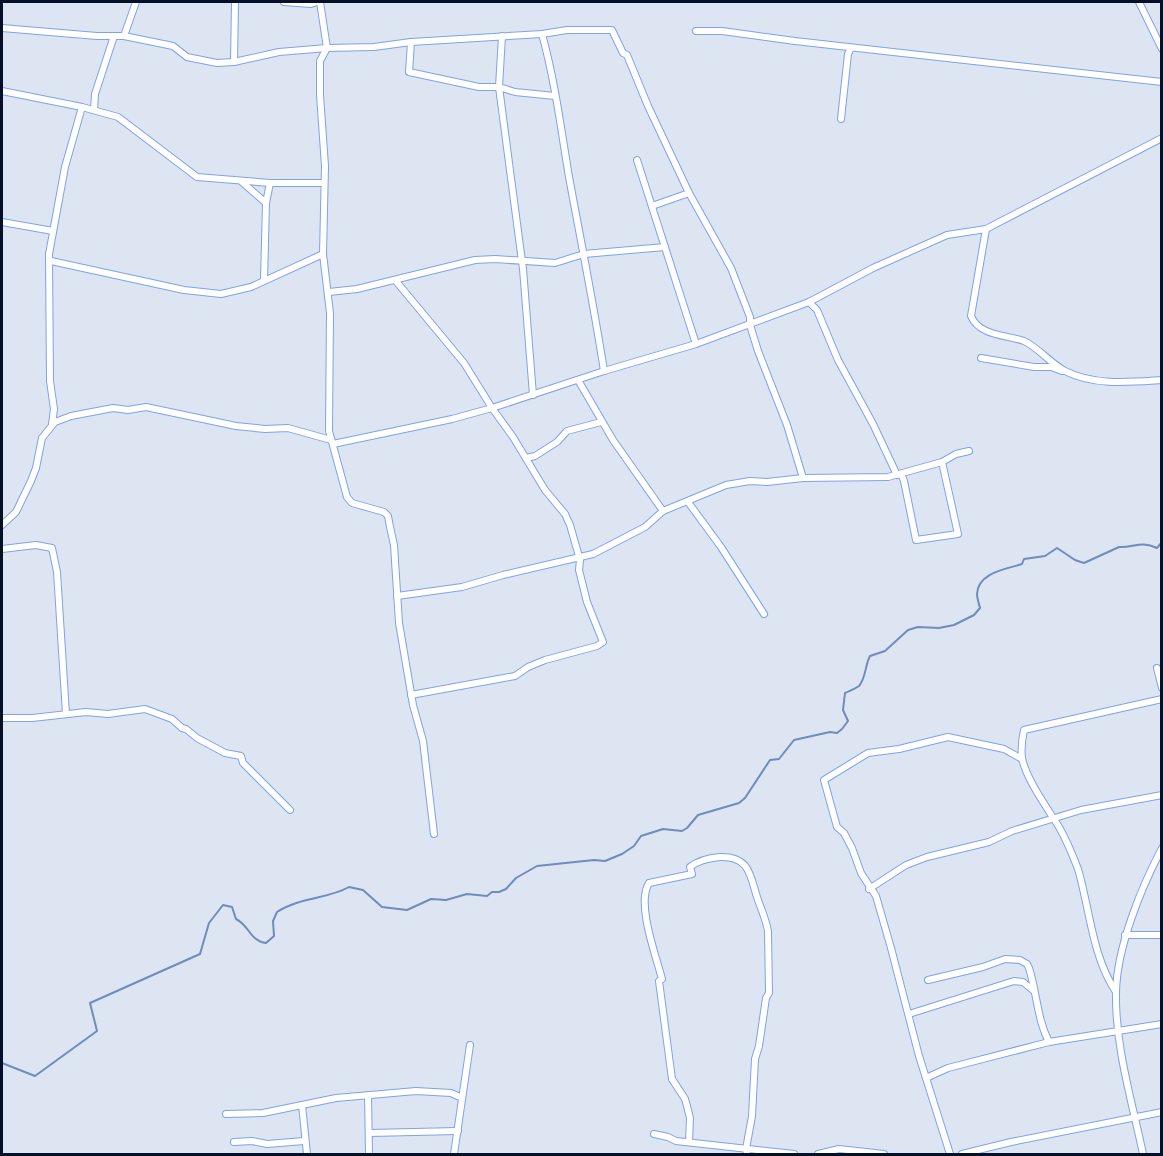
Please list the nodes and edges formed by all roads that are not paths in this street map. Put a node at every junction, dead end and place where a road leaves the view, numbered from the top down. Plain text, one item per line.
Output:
1 (136, 2) edge
2 (235, 2) edge
3 (284, 2) edge
4 (314, 2) edge
5 (1139, 2) edge
6 (2, 28) edge
7 (696, 31) dead end
8 (542, 34) junction
9 (114, 36) junction
10 (124, 36) junction
11 (502, 36) junction
12 (411, 42) junction
13 (327, 48) junction
14 (851, 48) junction
15 (1161, 49) edge
16 (234, 62) junction
17 (1161, 82) edge
18 (500, 87) junction
19 (2, 91) edge
20 (555, 96) junction
21 (82, 107) junction
22 (94, 110) junction
23 (841, 119) dead end
24 (1161, 138) edge
25 (637, 160) dead end
26 (238, 180) junction
27 (270, 183) junction
28 (323, 183) junction
29 (689, 193) junction
30 (267, 203) junction
31 (652, 206) junction
32 (2, 222) edge
33 (986, 229) junction
34 (53, 231) junction
35 (665, 247) junction
36 (323, 254) junction
37 (584, 254) junction
38 (51, 261) junction
39 (521, 261) junction
40 (264, 280) junction
41 (395, 280) junction
42 (329, 292) junction
43 (809, 302) junction
44 (750, 325) junction
45 (696, 344) junction
46 (981, 358) dead end
47 (604, 371) junction
48 (1066, 372) junction
49 (579, 380) junction
50 (1161, 380) edge
51 (533, 395) junction
52 (492, 408) junction
53 (601, 422) junction
54 (52, 425) junction
55 (332, 442) junction
56 (969, 451) dead end
57 (526, 458) junction
58 (942, 462) junction
59 (899, 474) junction
60 (802, 478) junction
61 (688, 502) junction
62 (663, 511) junction
63 (2, 525) edge
64 (2, 549) edge
65 (578, 558) junction
66 (397, 596) junction
67 (764, 614) dead end
68 (1157, 668) dead end
69 (1161, 688) edge
70 (411, 695) junction
71 (1161, 699) edge
72 (66, 714) junction
73 (2, 718) edge
74 (1022, 759) junction
75 (1161, 795) edge
76 (290, 810) dead end
77 (1053, 819) junction
78 (434, 834) dead end
79 (1161, 848) edge
80 (869, 889) junction
81 (1161, 934) edge
82 (1125, 935) junction
83 (928, 980) dead end
84 (1034, 991) junction
85 (1116, 992) junction
86 (909, 1014) junction
87 (1161, 1024) edge
88 (1119, 1030) junction
89 (1050, 1042) junction
90 (470, 1045) dead end
91 (926, 1078) junction
92 (368, 1095) junction
93 (462, 1098) junction
94 (302, 1105) junction
95 (1161, 1112) edge
96 (226, 1114) dead end
97 (1135, 1116) junction
98 (458, 1131) junction
99 (369, 1133) junction
100 (654, 1134) dead end
101 (304, 1141) junction
102 (234, 1142) dead end
103 (689, 1142) junction
104 (746, 1152) edge
105 (306, 1155) edge
106 (369, 1155) edge
107 (454, 1155) edge
108 (794, 1155) edge
109 (818, 1155) edge
110 (884, 1155) edge
111 (950, 1155) edge
112 (962, 1155) edge
113 (1143, 1155) edge

1 - 10 street
2 - 16 street
3 - 4 street
4 - 13 street
5 - 15 street
6 - 9 street
7 - 14 street
8 - 11 street
8 - 20 street
8 - 29 street
9 - 10 street
9 - 22 street
10 - 16 street
11 - 12 street
11 - 18 street
12 - 13 street
12 - 18 street
13 - 16 street
13 - 28 street
14 - 17 street
14 - 23 street
18 - 20 street
18 - 39 street
19 - 21 street
20 - 37 street
21 - 22 street
21 - 34 street
22 - 26 street
24 - 33 street
25 - 31 street
26 - 27 street
26 - 30 street
27 - 28 street
27 - 30 street
28 - 36 street
29 - 31 street
29 - 44 street
30 - 40 street
31 - 35 street
32 - 34 street
33 - 43 street
33 - 48 street
34 - 38 street
35 - 37 street
35 - 45 street
36 - 40 street
36 - 42 street
37 - 39 street
37 - 47 street
38 - 40 street
38 - 54 street
39 - 41 street
39 - 51 street
41 - 42 street
41 - 52 street
42 - 55 street
43 - 44 street
43 - 59 street
44 - 45 street
44 - 60 street
45 - 47 street
46 - 48 street
47 - 49 street
48 - 50 street
49 - 51 street
49 - 53 street
51 - 52 street
52 - 55 street
52 - 57 street
53 - 57 street
53 - 62 street
54 - 55 street
54 - 63 street
55 - 66 street
56 - 58 street
57 - 65 street
58 - 59 street
58 - 59 street
59 - 60 street
60 - 61 street
61 - 62 street
61 - 67 street
62 - 65 street
64 - 72 street
65 - 66 street
65 - 70 street
66 - 70 street
68 - 69 street
70 - 78 street
71 - 74 street
72 - 73 street
72 - 76 street
74 - 77 street
74 - 80 street
75 - 77 street
77 - 80 street
77 - 85 street
79 - 82 street
80 - 86 street
81 - 82 street
82 - 85 street
83 - 84 street
84 - 86 street
84 - 89 street
85 - 88 street
86 - 91 street
87 - 88 street
88 - 89 street
88 - 97 street
89 - 91 street
90 - 93 street
91 - 111 street
92 - 93 street
92 - 94 street
92 - 99 street
93 - 98 street
94 - 96 street
94 - 101 street
95 - 97 street
97 - 112 street
97 - 113 street
98 - 99 street
98 - 107 street
99 - 106 street
100 - 103 street
101 - 102 street
101 - 105 street
103 - 104 street
103 - 104 street
104 - 108 street
109 - 110 street

